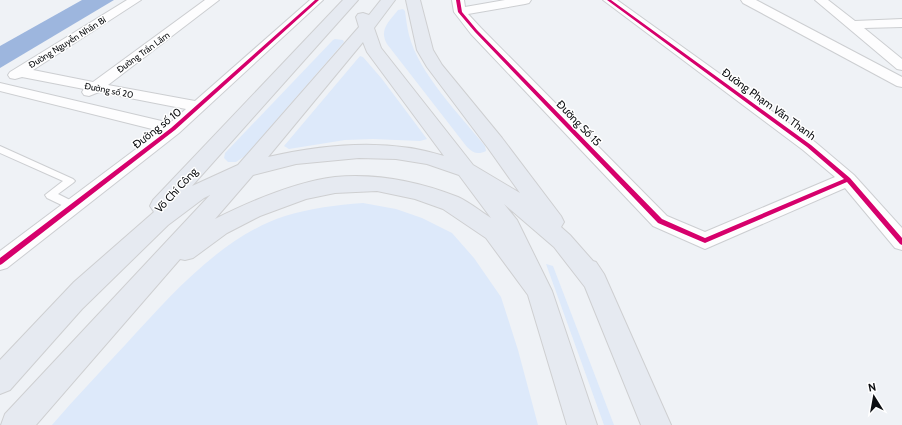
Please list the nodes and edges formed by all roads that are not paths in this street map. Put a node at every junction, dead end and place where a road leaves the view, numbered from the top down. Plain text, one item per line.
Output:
1 (135, 0) edge
2 (213, 0) edge
3 (317, 0) edge
4 (351, 0) edge
5 (362, 0) edge
6 (388, 0) edge
7 (413, 0) edge
8 (525, 0) edge
9 (609, 0) edge
10 (747, 0) edge
11 (822, 0) edge
12 (459, 6) edge
13 (902, 23) edge
14 (852, 25) junction
15 (366, 30) junction
16 (902, 66) edge
17 (20, 72) junction
18 (902, 83) edge
19 (0, 86) edge
20 (96, 87) junction
21 (72, 104) junction
22 (199, 107) junction
23 (173, 129) junction
24 (0, 149) edge
25 (246, 170) junction
26 (466, 170) junction
27 (848, 180) junction
28 (73, 206) junction
29 (902, 242) edge
30 (0, 262) edge
31 (595, 281) junction
32 (539, 291) junction
33 (73, 301) junction
34 (112, 317) junction
35 (0, 380) edge
36 (16, 425) edge
37 (582, 425) edge
38 (656, 425) edge

1 - 17 street, Đường Nguyễn Nhân Bỉ
2 - 20 street, Đường Trần Lãm
3 - 22 street, Đường số 10
4 - 33 main road, Võ Chí Công
5 - 15 main road
6 - 15 main road
7 - 31 main road
8 - 12 street
9 - 27 street, Đường Phạm Văn Thanh
10 - 18 street
11 - 14 street
12 - 27 street, Đường Số 15
13 - 14 street
14 - 16 street
15 - 25 main road
15 - 26 main road
17 - 19 street, Đường Nguyễn Nhân Bỉ
17 - 20 street, Đường số 20
19 - 21 street, Đường số 20
20 - 21 street, Đường Trần Lãm
20 - 22 street, Đường số 20
21 - 23 street, Đường số 20
22 - 23 street, Đường số 10
23 - 28 street, Đường số 10
24 - 28 lane
25 - 26 main road
25 - 33 main road
25 - 34 main road
26 - 31 main road
26 - 32 main road
27 - 29 street, Đường Phạm Văn Thanh
28 - 30 street, Đường số 10
31 - 38 main road
32 - 34 main road
32 - 37 main road
33 - 35 main road, Võ Chí Công
34 - 36 main road

